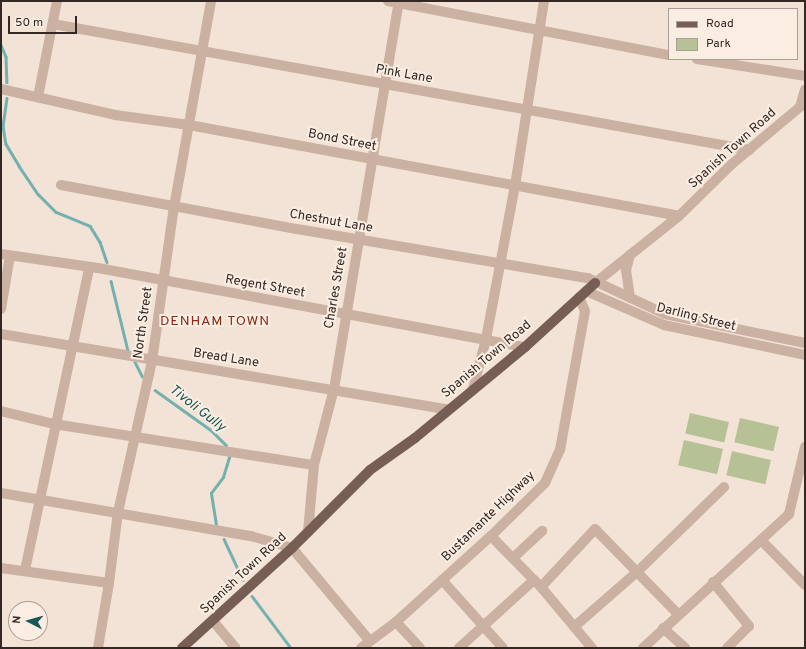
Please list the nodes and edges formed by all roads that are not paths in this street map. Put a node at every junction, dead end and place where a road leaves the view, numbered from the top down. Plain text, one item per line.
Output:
1 (57, 1) edge
2 (211, 1) edge
3 (388, 1) edge
4 (544, 1) edge
5 (399, 2) edge
6 (53, 24) junction
7 (538, 29) junction
8 (204, 52) junction
9 (668, 55) edge
10 (703, 60) edge
11 (805, 76) edge
12 (384, 85) junction
13 (1, 89) edge
14 (805, 90) edge
15 (38, 97) junction
16 (529, 108) junction
17 (189, 125) junction
18 (750, 150) junction
19 (373, 161) junction
20 (61, 186) dead end
21 (515, 186) junction
22 (174, 207) junction
23 (678, 216) junction
24 (358, 240) junction
25 (5, 255) edge
26 (630, 255) junction
27 (500, 265) junction
28 (89, 268) junction
29 (162, 282) junction
30 (595, 283) junction
31 (583, 294) junction
32 (630, 298) junction
33 (1, 309) edge
34 (345, 314) junction
35 (1, 334) edge
36 (486, 340) junction
37 (805, 343) edge
38 (524, 347) junction
39 (73, 348) junction
40 (805, 355) edge
41 (152, 360) junction
42 (334, 389) junction
43 (473, 389) junction
44 (448, 410) junction
45 (1, 411) edge
46 (54, 424) junction
47 (133, 437) junction
48 (805, 447) edge
49 (314, 465) junction
50 (724, 487) dead end
51 (1, 493) edge
52 (40, 500) junction
53 (118, 512) junction
54 (542, 531) dead end
55 (308, 532) junction
56 (491, 536) junction
57 (761, 540) junction
58 (292, 548) junction
59 (513, 558) junction
60 (1, 568) edge
61 (25, 570) junction
62 (636, 573) junction
63 (442, 580) junction
64 (714, 582) junction
65 (110, 583) junction
66 (538, 584) junction
67 (805, 585) edge
68 (678, 614) junction
69 (213, 621) junction
70 (396, 622) junction
71 (483, 625) junction
72 (574, 627) junction
73 (663, 628) junction
74 (369, 640) junction
75 (98, 648) edge
76 (182, 648) edge
77 (236, 648) edge
78 (361, 648) edge
79 (420, 648) edge
80 (459, 648) edge
81 (503, 648) edge
82 (592, 648) edge
83 (643, 648) edge
84 (686, 648) edge
85 (727, 648) edge

1 - 6 street
2 - 8 street, North Street
3 - 5 street
4 - 7 street
5 - 7 street
5 - 12 street, Charles Street
6 - 8 street, Pink Lane
6 - 15 street
7 - 9 street
7 - 16 street
8 - 12 street, Pink Lane
8 - 17 street, North Street
10 - 11 street
12 - 16 street, Pink Lane
12 - 19 street, Charles Street
13 - 15 street, Bond Street
14 - 18 street, Spanish Town Road
15 - 17 street, Bond Street
16 - 18 street, Pink Lane
16 - 21 street
17 - 19 street, Bond Street
17 - 22 street, North Street
18 - 23 street, Spanish Town Road
19 - 21 street, Bond Street
19 - 24 street, Charles Street
20 - 22 street, Chestnut Lane
21 - 23 street, Bond Street
21 - 27 street
22 - 24 street, Chestnut Lane
22 - 29 street, North Street
23 - 26 street, Spanish Town Road
24 - 27 street, Chestnut Lane
24 - 34 street, Charles Street
25 - 28 street, Regent Street
25 - 33 street
26 - 30 street, Spanish Town Road
26 - 32 street
27 - 30 street, Chestnut Lane
27 - 36 street
28 - 29 street, Regent Street
28 - 39 street
29 - 34 street, Regent Street
29 - 41 street, North Street
30 - 31 main road, Spanish Town Road
30 - 32 street, Darling Street
31 - 38 main road, Spanish Town Road
31 - 40 street, Darling Street
31 - 56 street, Bustamante Highway
32 - 37 street, Darling Street
34 - 36 street, Regent Street
34 - 42 street, Charles Street
35 - 39 street, Bread Lane
36 - 38 street, Regent Street
36 - 43 street
38 - 43 main road, Spanish Town Road
39 - 41 street, Bread Lane
39 - 46 street
41 - 42 street, Bread Lane
41 - 47 street, North Street
42 - 44 street, Bread Lane
42 - 49 street, Charles Street
43 - 44 main road, Spanish Town Road
44 - 55 main road, Spanish Town Road
45 - 46 street
46 - 47 street
46 - 52 street
47 - 49 street
47 - 53 street, North Street
48 - 57 street
49 - 55 street, Charles Street
50 - 62 street
51 - 52 street
52 - 53 street
52 - 61 street
53 - 58 street
53 - 65 street, North Street
54 - 59 street
55 - 58 main road, Spanish Town Road
56 - 59 street
56 - 63 street, Bustamante Highway
57 - 64 street
57 - 67 street
58 - 69 main road, Spanish Town Road
58 - 74 street
59 - 66 street
60 - 61 street
61 - 65 street
62 - 66 street
62 - 68 street
62 - 72 street
63 - 70 street, Bustamante Highway
63 - 71 street
64 - 68 street
64 - 85 street
65 - 75 street, North Street
66 - 71 street
66 - 72 street
68 - 73 street
69 - 76 main road, Spanish Town Road
69 - 77 street
70 - 74 street, Bustamante Highway
70 - 79 street
71 - 80 street
71 - 81 street
72 - 82 street
73 - 83 street
73 - 84 street
74 - 78 street, Bustamante Highway

